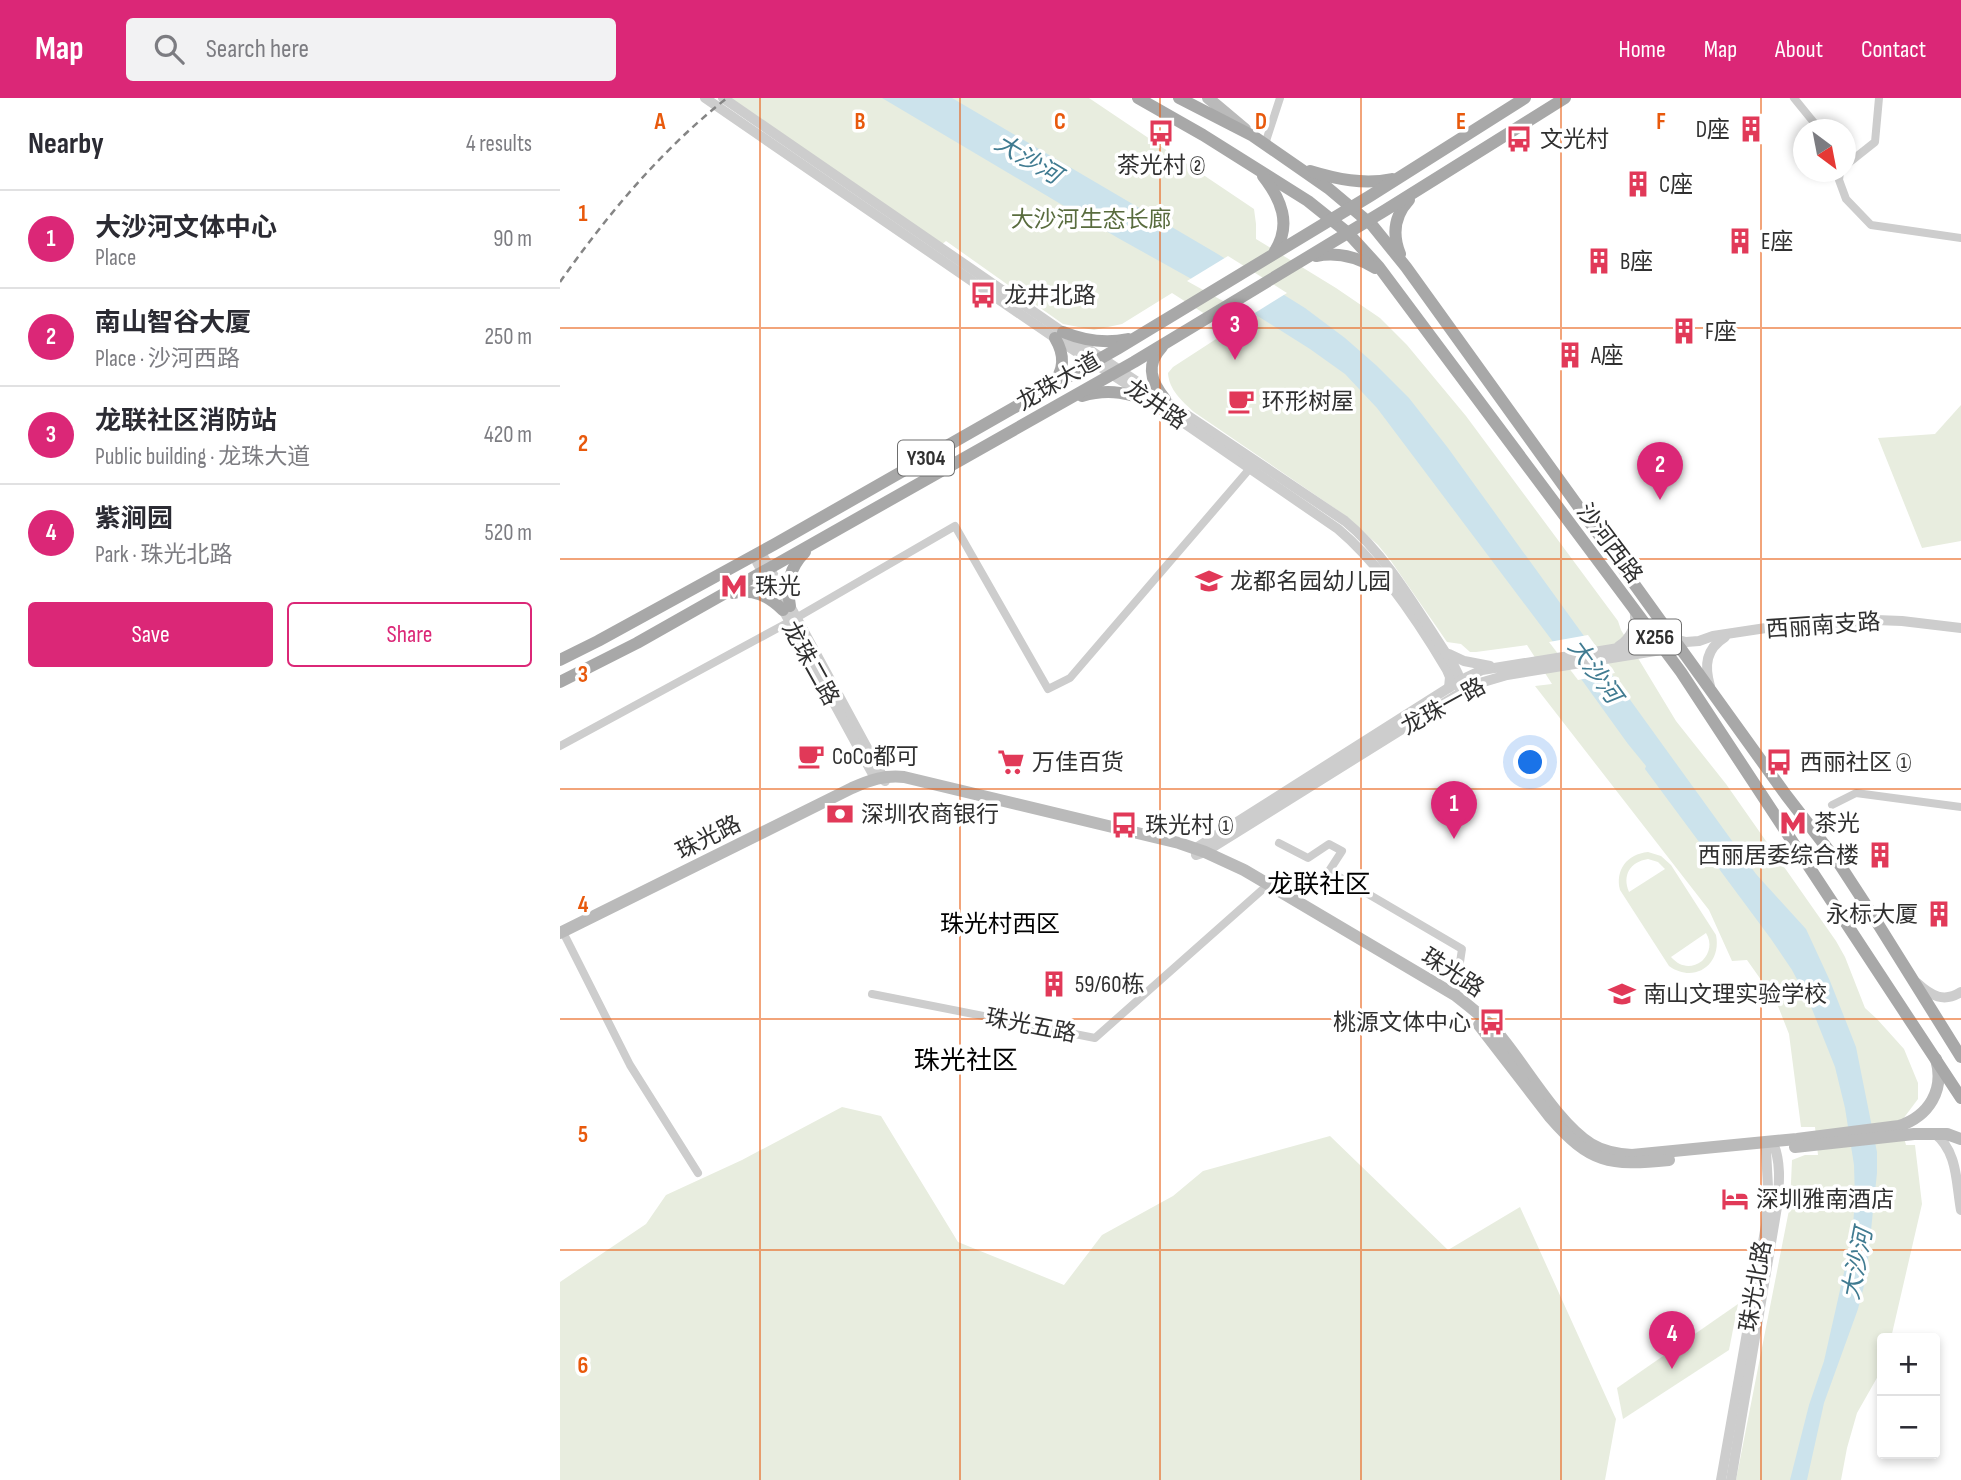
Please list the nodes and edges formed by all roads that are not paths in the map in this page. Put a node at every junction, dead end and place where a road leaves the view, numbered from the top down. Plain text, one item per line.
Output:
1 (705, 98) edge
2 (723, 98) edge
3 (1138, 98) edge
4 (1179, 98) edge
5 (1208, 98) edge
6 (1280, 98) edge
7 (1525, 98) edge
8 (1565, 98) edge
9 (1794, 98) edge
10 (1879, 98) edge
11 (1811, 119) edge
12 (1253, 136) junction
13 (1265, 144) junction
14 (1856, 156) edge
15 (1296, 166) junction
16 (1255, 167) junction
17 (1402, 176) junction
18 (1840, 182) edge
19 (1423, 187) junction
20 (1352, 207) junction
21 (1332, 219) junction
22 (1367, 221) junction
23 (1348, 233) junction
24 (1961, 238) edge
25 (1273, 255) junction
26 (1306, 259) junction
27 (1406, 267) junction
28 (1386, 277) junction
29 (1059, 335) junction
30 (1138, 336) junction
31 (1166, 343) junction
32 (1098, 360) junction
33 (1117, 372) junction
34 (1047, 389) junction
35 (1160, 401) junction
36 (1056, 406) junction
37 (1253, 465) junction
38 (813, 544) junction
39 (757, 554) junction
40 (766, 571) junction
41 (722, 595) junction
42 (1634, 610) junction
43 (789, 614) junction
44 (1961, 628) edge
45 (1729, 634) junction
46 (1680, 642) junction
47 (1661, 645) junction
48 (1442, 648) junction
49 (1613, 649) junction
50 (560, 660) edge
51 (1496, 667) junction
52 (560, 682) edge
53 (1455, 687) junction
54 (1712, 692) junction
55 (560, 746) edge
56 (881, 779) junction
57 (1832, 805) dead end
58 (1961, 807) edge
59 (1279, 843) dead end
60 (1199, 851) junction
61 (1262, 890) junction
62 (562, 933) edge
63 (1909, 975) junction
64 (1961, 992) edge
65 (872, 994) dead end
66 (1455, 995) junction
67 (1961, 1057) edge
68 (1936, 1059) junction
69 (1961, 1098) edge
70 (1899, 1130) junction
71 (1933, 1133) junction
72 (1961, 1139) edge
73 (1771, 1147) junction
74 (1961, 1167) edge
75 (698, 1173) dead end
76 (1956, 1178) junction
77 (1961, 1208) edge
78 (1721, 1480) edge
79 (1731, 1480) edge

1 - 29 street, 龙井路
2 - 29 street, 龙井路
3 - 16 main road, 沙河西路
4 - 12 main road, 沙河西路
5 - 12 main road
6 - 13 street
7 - 17 main road, 龙珠大道
8 - 19 main road, 龙珠大道 / X256
9 - 11 street
10 - 14 street
12 - 13 main road, 沙河西路
13 - 15 main road, 沙河西路
15 - 17 main road
15 - 20 main road, 沙河西路
16 - 21 main road, 沙河西路
16 - 25 main road
17 - 20 main road, 龙珠大道
18 - 24 street
19 - 22 main road, 龙珠大道 / X256
19 - 27 main road, X256
20 - 21 main road, 龙珠大道
20 - 22 main road, 沙河西路
21 - 23 main road, 沙河西路 / X256
21 - 25 main road, 龙珠大道
22 - 23 main road, 龙珠大道 / X256
22 - 27 main road, 沙河西路
23 - 26 main road, 龙珠大道
23 - 28 main road, 沙河西路 / X256
25 - 30 main road, 龙珠大道 / Y304
26 - 28 main road
26 - 31 main road, 龙珠大道
27 - 46 main road, 沙河西路 / X256
28 - 42 main road, 沙河西路 / X256
29 - 30 main road
29 - 32 street, 龙井路
29 - 34 main road
30 - 32 main road, 龙珠大道 / Y304
31 - 33 main road, 龙珠大道
31 - 35 main road
32 - 33 street, 龙井路
32 - 34 main road, 龙珠大道 / Y304
33 - 35 street, 龙井路
33 - 36 main road, 龙珠大道
34 - 39 main road, 龙珠大道 / Y304
35 - 36 main road
35 - 37 street, 龙井路
36 - 38 main road, 龙珠大道
37 - 43 street
37 - 48 street, 龙井路
37 - 53 street, 龙井路
38 - 40 main road, 龙珠大道
38 - 43 main road
39 - 40 street, 龙珠二路
39 - 50 main road, 龙珠大道 / Y304
40 - 41 main road, 龙珠大道
40 - 43 street, 龙珠二路
41 - 43 main road
41 - 52 main road, 龙珠大道
42 - 47 main road, 沙河西路 / X256
42 - 49 street
43 - 55 street
43 - 56 street, 龙珠二路
44 - 45 street, 西丽南支路
45 - 46 street, 西丽南支路
45 - 54 street
46 - 47 street, 龙珠一路
46 - 54 main road, 沙河西路 / X256
47 - 49 street, 龙珠一路
47 - 53 street, 龙珠一路
47 - 68 main road, 沙河西路 / X256
48 - 51 street
48 - 53 street, 龙井路
49 - 51 street, 龙珠一路
51 - 53 street, 龙珠一路
53 - 60 street, 龙珠一路
54 - 63 main road, 沙河西路 / X256
56 - 60 main road, 珠光路
56 - 62 main road, 珠光路
57 - 58 street
59 - 66 street
60 - 61 main road, 珠光路
60 - 66 main road, 珠光路
61 - 65 street, 珠光五路
61 - 73 main road, 珠光路
62 - 75 street
63 - 64 street
63 - 67 main road, 沙河西路 / X256
66 - 73 main road, 珠光路
68 - 69 main road, 沙河西路 / X256
68 - 70 main road, 珠光路
70 - 71 main road, 珠光路
70 - 73 main road, 珠光路
71 - 72 main road, 珠光路
71 - 76 street
73 - 78 street, 珠光北路
73 - 79 street, 珠光北路
74 - 76 street
76 - 77 street

